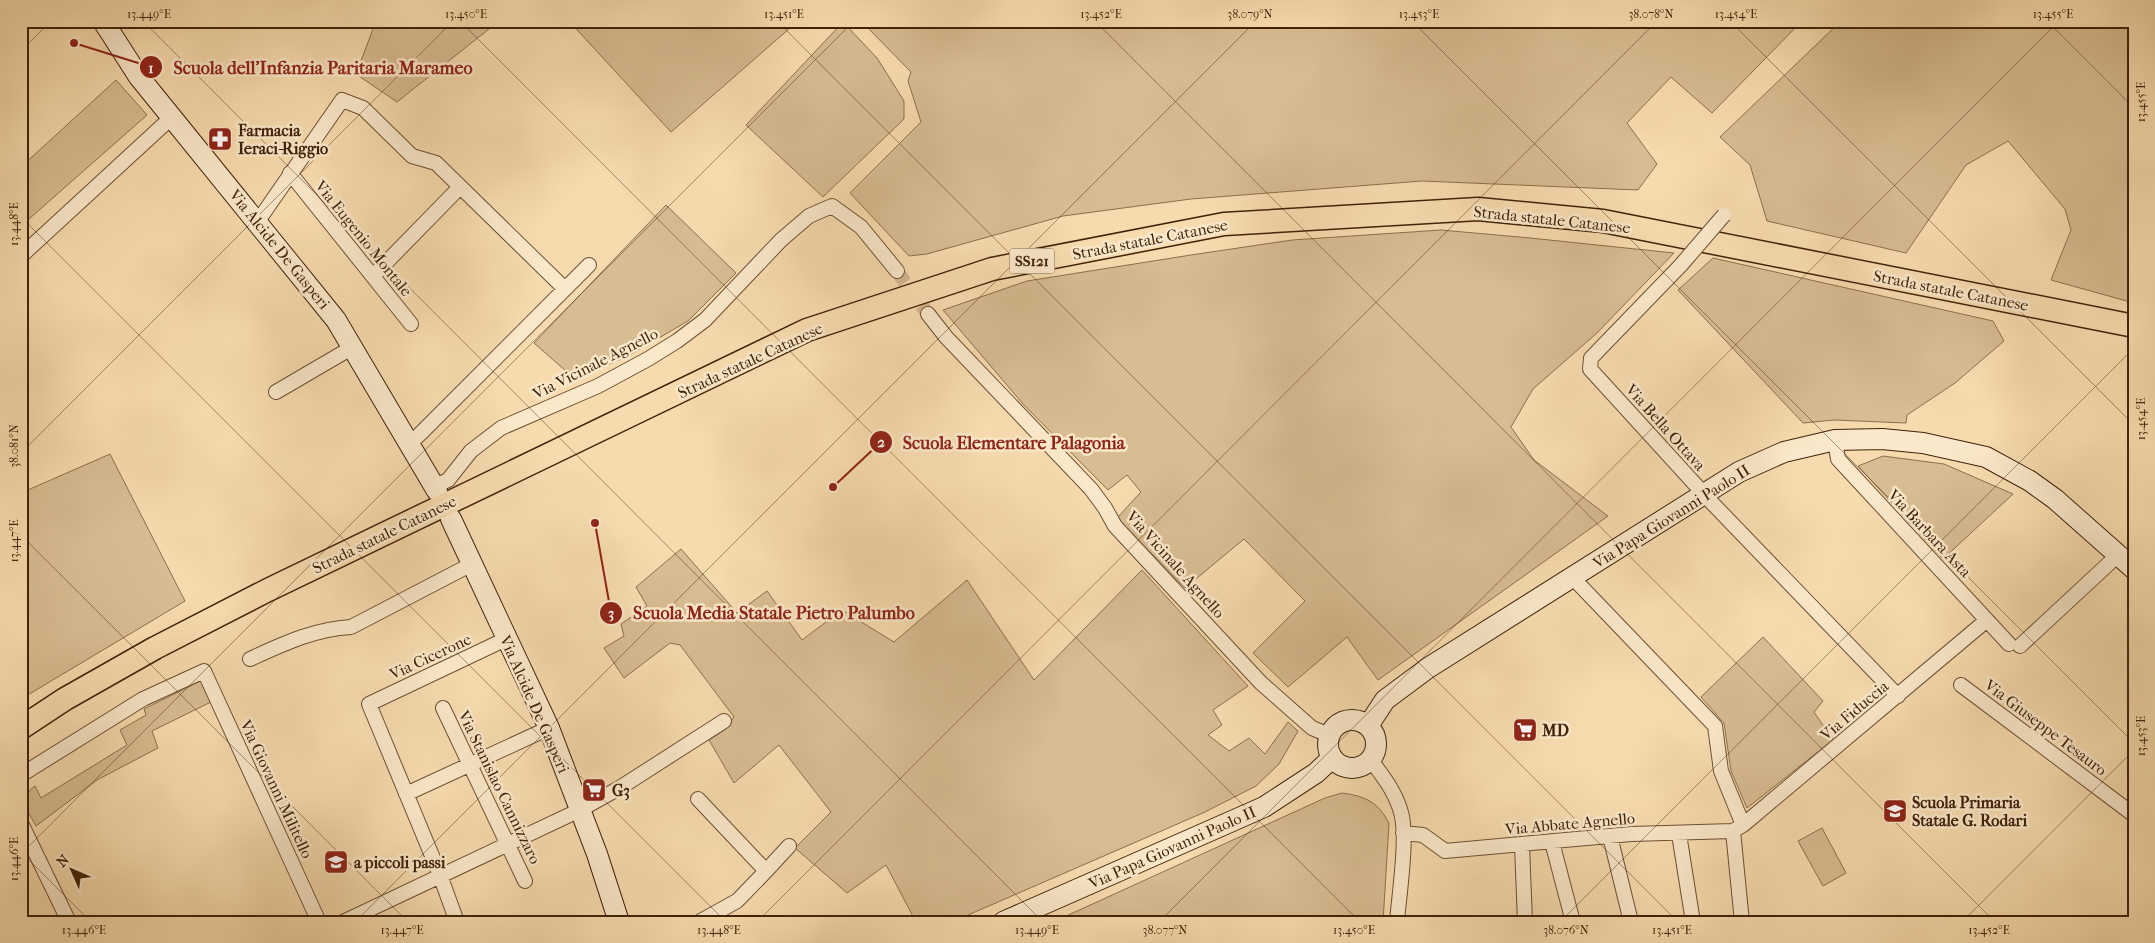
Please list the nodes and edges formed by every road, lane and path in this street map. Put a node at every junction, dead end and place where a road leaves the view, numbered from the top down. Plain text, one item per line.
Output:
1 (102, 21) edge
2 (172, 117) junction
3 (290, 173) junction
4 (460, 187) junction
5 (1724, 215) dead end
6 (258, 221) junction
7 (21, 256) edge
8 (589, 264) dead end
9 (897, 271) tunnel mouth
10 (373, 276) junction
11 (565, 289) junction
12 (928, 314) tunnel mouth
13 (411, 324) dead end
14 (2134, 326) edge
15 (352, 347) junction
16 (276, 392) dead end
17 (1835, 440) junction
18 (409, 442) junction
19 (436, 488) joint
20 (1704, 494) junction
21 (450, 519) dead end
22 (2118, 555) junction
23 (472, 564) junction
24 (2134, 568) edge
25 (1572, 577) junction
26 (1986, 620) junction
27 (506, 639) junction
28 (250, 659) dead end
29 (1961, 685) dead end
30 (1898, 696) junction
31 (443, 708) dead end
32 (724, 721) dead end
33 (1368, 726) junction
34 (21, 728) edge
35 (549, 728) junction
36 (1329, 735) junction
37 (1332, 758) junction
38 (1370, 759) junction
39 (469, 764) junction
40 (21, 775) edge
41 (406, 794) junction
42 (698, 799) dead end
43 (580, 810) junction
44 (2134, 814) edge
45 (21, 822) edge
46 (1738, 828) junction
47 (1403, 833) junction
48 (1679, 834) junction
49 (1610, 836) junction
50 (1552, 842) junction
51 (507, 844) junction
52 (1522, 845) junction
53 (790, 846) dead end
54 (766, 871) junction
55 (440, 875) junction
56 (526, 881) dead end
57 (69, 922) edge
58 (319, 922) edge
59 (343, 922) edge
60 (457, 922) edge
61 (619, 922) edge
62 (699, 922) edge
63 (1003, 922) edge
64 (1397, 922) edge
65 (1525, 922) edge
66 (1573, 922) edge
67 (1631, 922) edge
68 (1693, 922) edge
69 (1742, 922) edge

1 - 2 street, Via Alcide De Gasperi
2 - 6 street, Via Alcide De Gasperi
2 - 7 street
3 - 4 street
3 - 6 street
3 - 10 street, Via Eugenio Montale
4 - 10 street
4 - 11 street
5 - 20 street, Via Bella Ottava, bridge
6 - 15 street, Via Alcide De Gasperi
8 - 11 street
9 - 19 street, Via Vicinale Agnello
10 - 13 street, Via Eugenio Montale
11 - 18 street
12 - 36 street, Via Vicinale Agnello
14 - 34 main road, Strada statale Catanese / SS121
15 - 16 street
15 - 18 street, Via Alcide De Gasperi
17 - 20 street, Via Papa Giovanni Paolo II
17 - 22 street, Via Papa Giovanni Paolo II
17 - 26 street, Via Barbara Asta
18 - 19 street, Via Alcide De Gasperi
20 - 25 street, Via Papa Giovanni Paolo II
20 - 30 street, Via Bella Ottava
21 - 23 street, Via Alcide De Gasperi
22 - 24 street, Via Papa Giovanni Paolo II
22 - 26 street, Via Barbara Asta
23 - 27 street, Via Alcide De Gasperi
23 - 28 street
25 - 33 street, Via Papa Giovanni Paolo II
25 - 46 street
26 - 30 street, Via Fiduccia
27 - 35 street, Via Alcide De Gasperi
27 - 41 street, Via Cicerone
29 - 44 street, Via Giuseppe Tesauro
30 - 46 street, Via Fiduccia
31 - 39 street, Via Stanislao Cannizzaro
32 - 43 street
33 - 36 street
33 - 38 street
35 - 39 street
35 - 43 street, Via Alcide De Gasperi
36 - 37 street
37 - 38 street
37 - 63 street, Via Papa Giovanni Paolo II
38 - 47 street
39 - 41 street
39 - 51 street, Via Stanislao Cannizzaro
40 - 58 street, Via Giovanni Militello
41 - 55 street
42 - 54 street
43 - 51 street
43 - 61 street, Via Alcide De Gasperi
45 - 57 street
46 - 48 street, Via Abbate Agnello
46 - 69 street
47 - 52 street, Via Abbate Agnello
47 - 64 street
48 - 49 street, Via Abbate Agnello
48 - 68 street
49 - 50 street, Via Abbate Agnello
49 - 67 street
50 - 52 street, Via Abbate Agnello
50 - 66 street
51 - 55 street
51 - 56 street, Via Stanislao Cannizzaro
52 - 65 street
53 - 54 street
54 - 62 street
55 - 59 street
55 - 60 street

